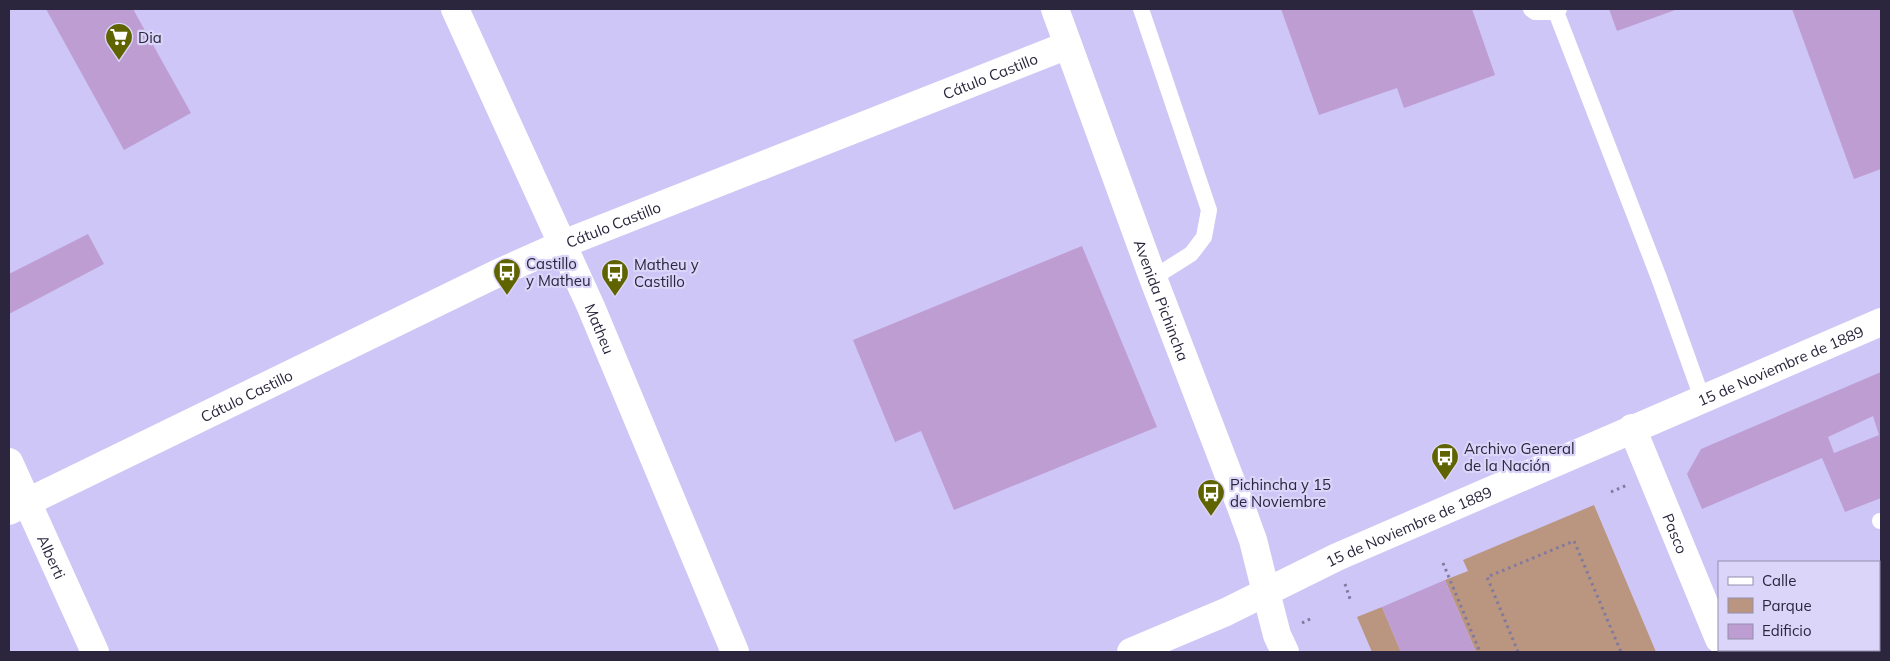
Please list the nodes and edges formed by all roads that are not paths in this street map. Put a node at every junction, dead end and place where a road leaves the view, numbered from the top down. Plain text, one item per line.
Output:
1 (454, 9) edge
2 (1055, 9) edge
3 (1141, 9) edge
4 (1531, 9) edge
5 (1558, 10) edge
6 (1068, 45) junction
7 (563, 244) junction
8 (1153, 278) junction
9 (1881, 322) edge
10 (1702, 398) junction
11 (1632, 428) junction
12 (9, 462) edge
13 (18, 506) edge
14 (1266, 592) junction
15 (1718, 637) edge
16 (95, 652) edge
17 (735, 652) edge
18 (1131, 652) edge
19 (1285, 652) edge

1 - 7 street, Matheu
2 - 6 street, Avenida Pichincha
3 - 8 lane
4 - 5 lane
5 - 10 lane
6 - 7 street, Cátulo Castillo
6 - 8 street, Avenida Pichincha
7 - 13 street, Cátulo Castillo
7 - 17 street, Matheu
8 - 14 street, Avenida Pichincha
9 - 10 street, 15 de Noviembre de 1889
10 - 11 street, 15 de Noviembre de 1889
11 - 14 street, 15 de Noviembre de 1889
11 - 15 street, Pasco
12 - 13 street, Alberti
13 - 16 street, Alberti
14 - 18 street, 15 de Noviembre de 1889
14 - 19 street, Avenida Pichincha

